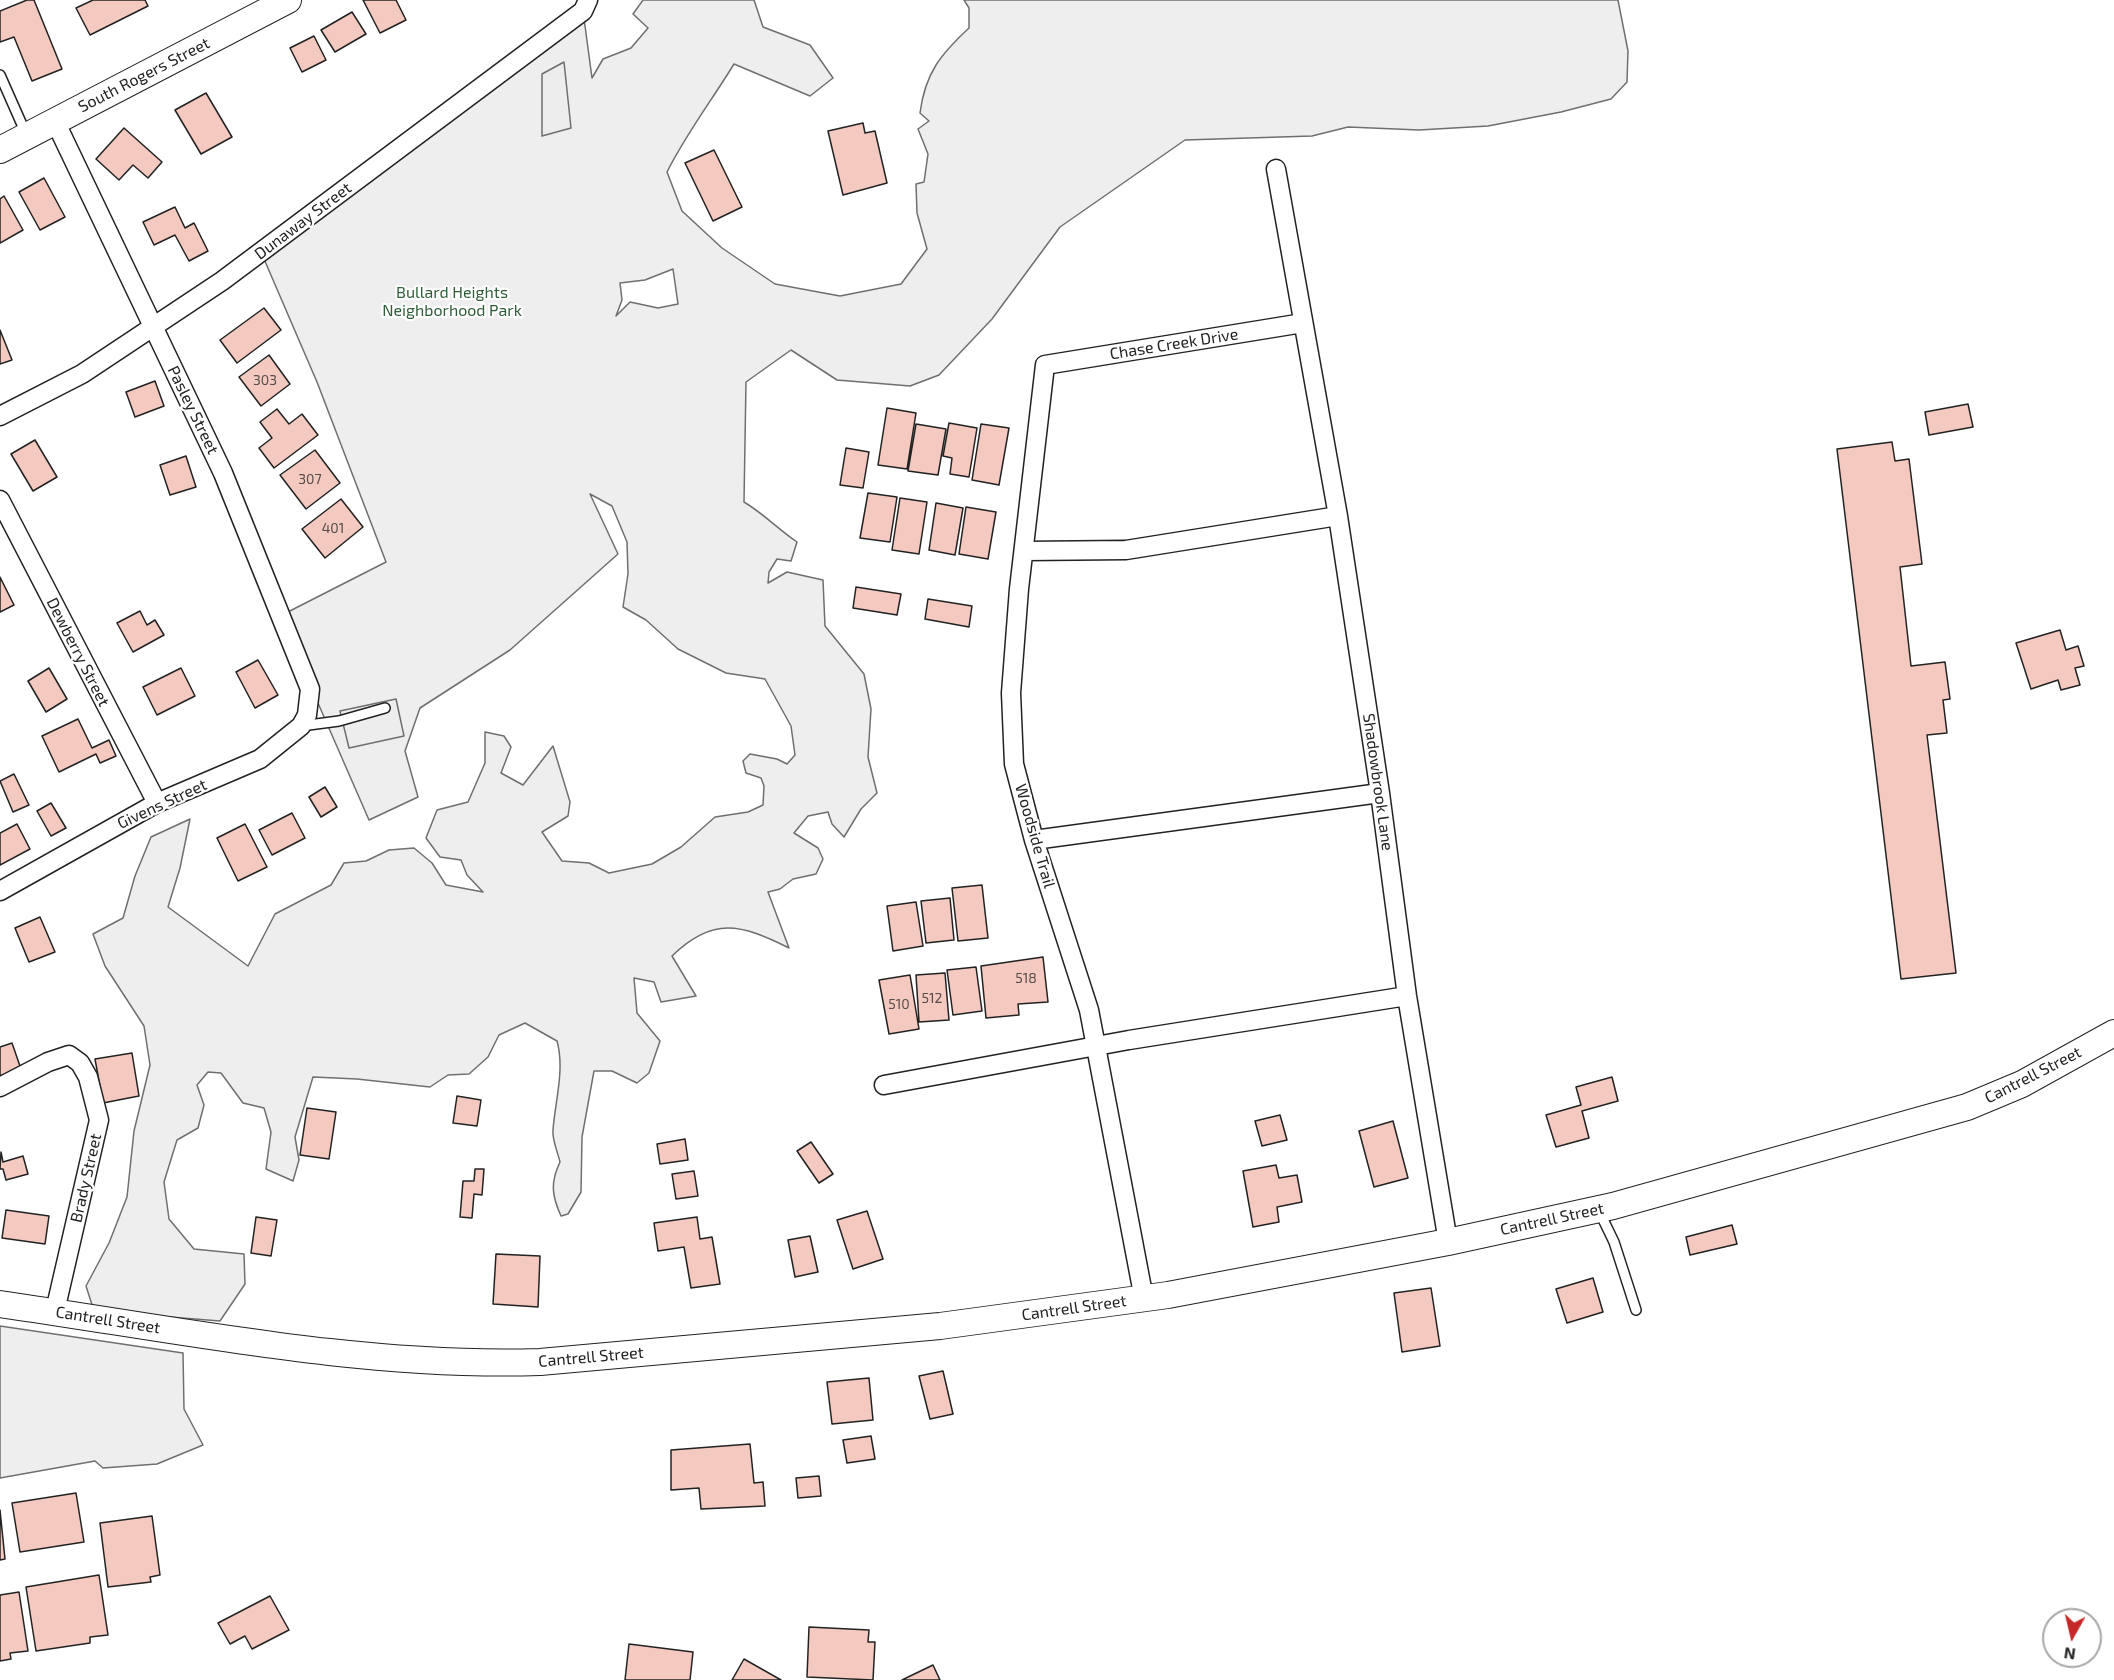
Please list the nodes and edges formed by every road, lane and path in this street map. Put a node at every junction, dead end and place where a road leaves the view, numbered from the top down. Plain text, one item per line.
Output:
1 (288, 0) edge
2 (588, 0) edge
3 (0, 75) edge
4 (55, 121) junction
5 (27, 136) junction
6 (0, 150) edge
7 (1275, 169) dead end
8 (1303, 323) junction
9 (153, 327) junction
10 (1045, 365) joint
11 (0, 416) edge
12 (0, 500) edge
13 (1338, 516) junction
14 (1025, 551) junction
15 (309, 706) joint
16 (385, 708) dead end
17 (301, 726) junction
18 (1380, 793) junction
19 (157, 803) junction
20 (1034, 840) junction
21 (0, 891) edge
22 (1407, 996) junction
23 (2114, 1032) edge
24 (1098, 1046) junction
25 (884, 1085) dead end
26 (0, 1087) edge
27 (1598, 1209) junction
28 (1448, 1242) junction
29 (1144, 1299) junction
30 (0, 1304) edge
31 (1636, 1310) dead end
32 (55, 1311) junction

1 - 4 street, South Rogers Street
2 - 9 street, Dunaway Street
3 - 5 lane
4 - 5 street, South Rogers Street
4 - 9 street, Pasley Street
5 - 6 street, South Rogers Street
7 - 8 street, Shadowbrook Lane
8 - 10 street, Chase Creek Drive
8 - 13 street, Shadowbrook Lane
9 - 11 street, Dunaway Street
9 - 15 street, Pasley Street
10 - 14 street, Woodside Trail
12 - 19 street, Dewberry Street
13 - 14 street
13 - 18 street, Shadowbrook Lane
14 - 20 street, Woodside Trail
15 - 17 street, Givens Street
16 - 17 lane
17 - 19 street, Givens Street
18 - 20 street
18 - 22 street, Shadowbrook Lane
19 - 21 street, Givens Street
20 - 24 street, Woodside Trail
22 - 24 street
22 - 28 street, Shadowbrook Lane
23 - 27 street, Cantrell Street
24 - 25 street
24 - 29 street, Woodside Trail
26 - 32 street, Brady Street
27 - 28 street, Cantrell Street
27 - 31 lane
28 - 29 street, Cantrell Street
29 - 32 street, Cantrell Street
30 - 32 street, Cantrell Street

